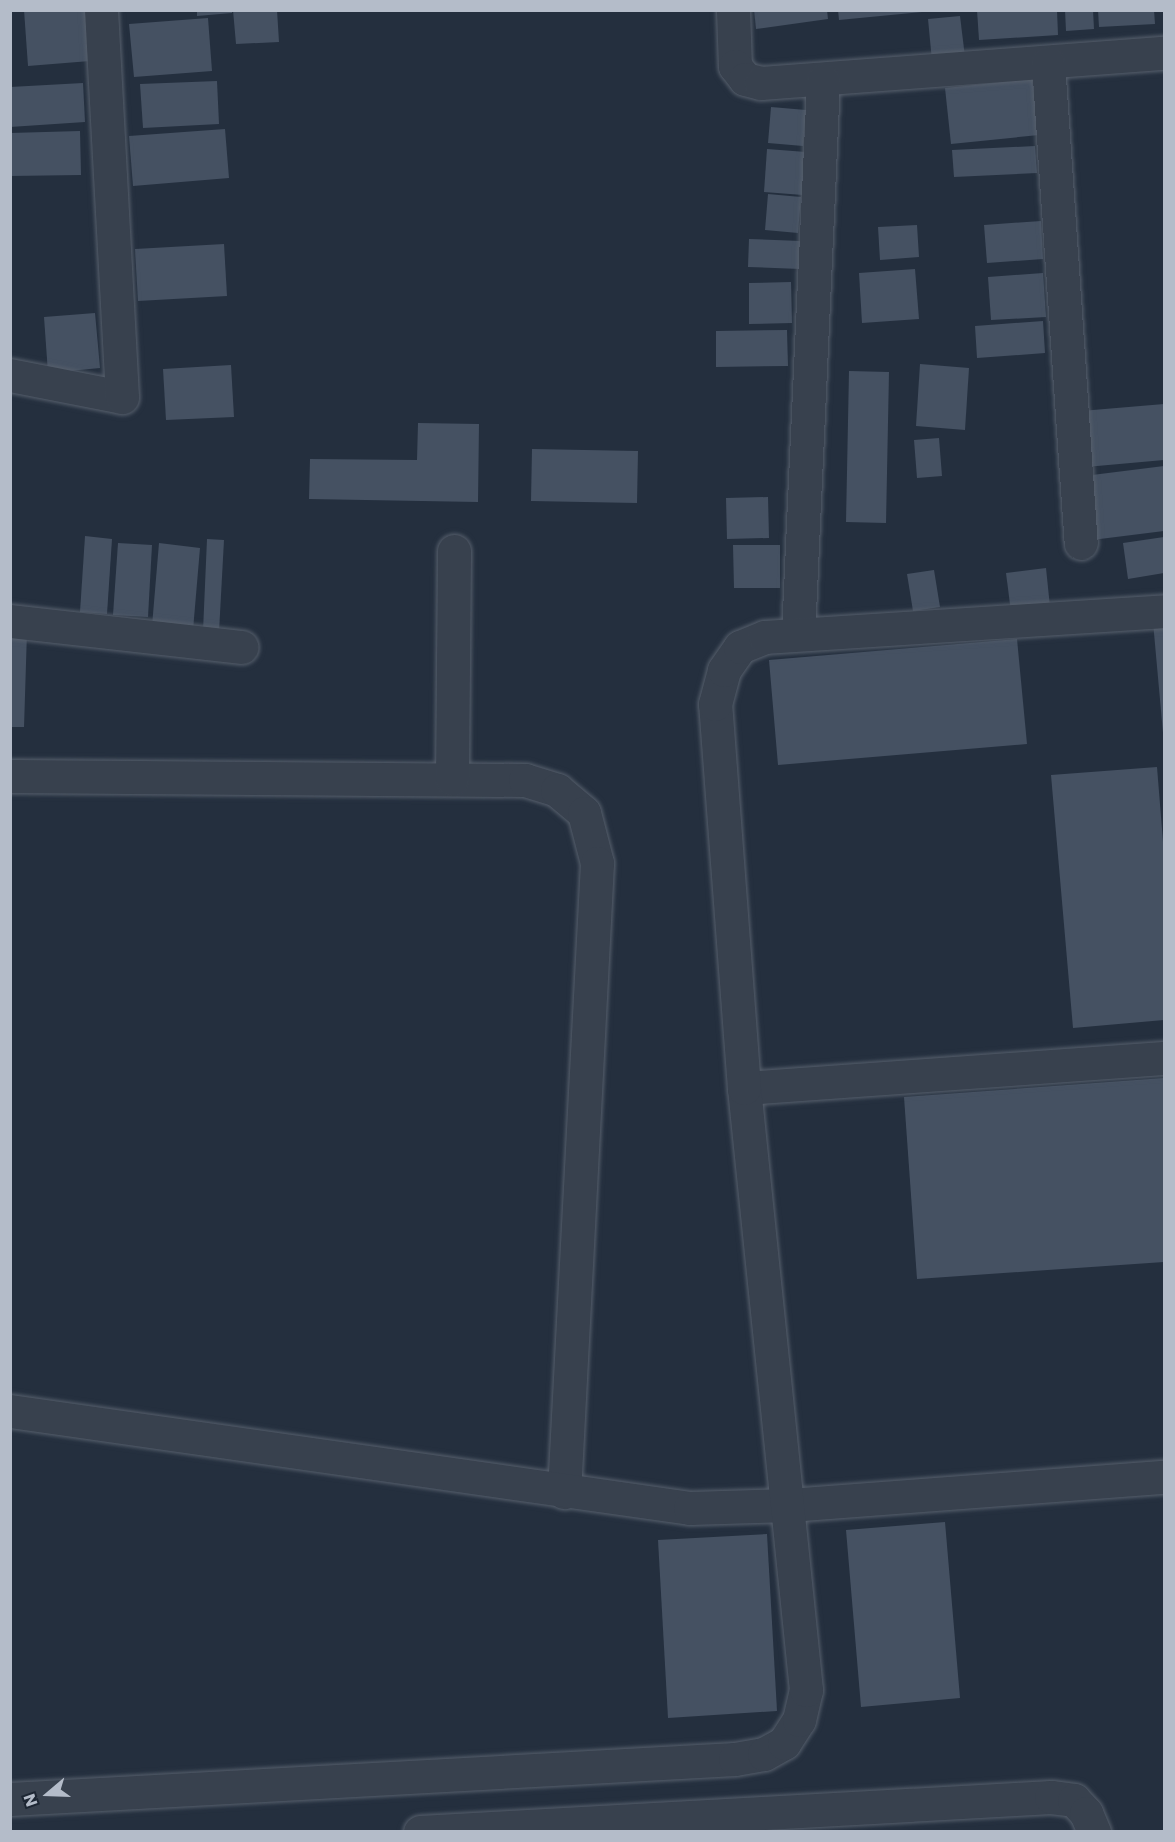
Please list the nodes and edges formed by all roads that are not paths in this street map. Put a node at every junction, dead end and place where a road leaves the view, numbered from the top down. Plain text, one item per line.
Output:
1 (101, 10) edge
2 (733, 10) edge
3 (1164, 53) edge
4 (1048, 63) junction
5 (823, 81) junction
6 (10, 375) edge
7 (1081, 543) dead end
8 (454, 551) dead end
9 (1164, 610) edge
10 (10, 621) edge
11 (798, 634) junction
12 (242, 648) dead end
13 (10, 776) edge
14 (452, 779) junction
15 (1164, 1058) edge
16 (744, 1088) junction
17 (10, 1411) edge
18 (1164, 1477) edge
19 (564, 1492) junction
20 (789, 1505) junction
21 (10, 1799) edge
22 (420, 1832) edge
23 (1094, 1832) edge

1 - 6 street
2 - 5 street
3 - 4 street
4 - 5 street
4 - 7 street
5 - 11 street
8 - 14 street
9 - 11 street
10 - 12 street
11 - 16 street
13 - 14 street
14 - 19 street
15 - 16 street
16 - 20 street
17 - 19 street
18 - 20 street
19 - 20 street
20 - 21 street
22 - 23 street

